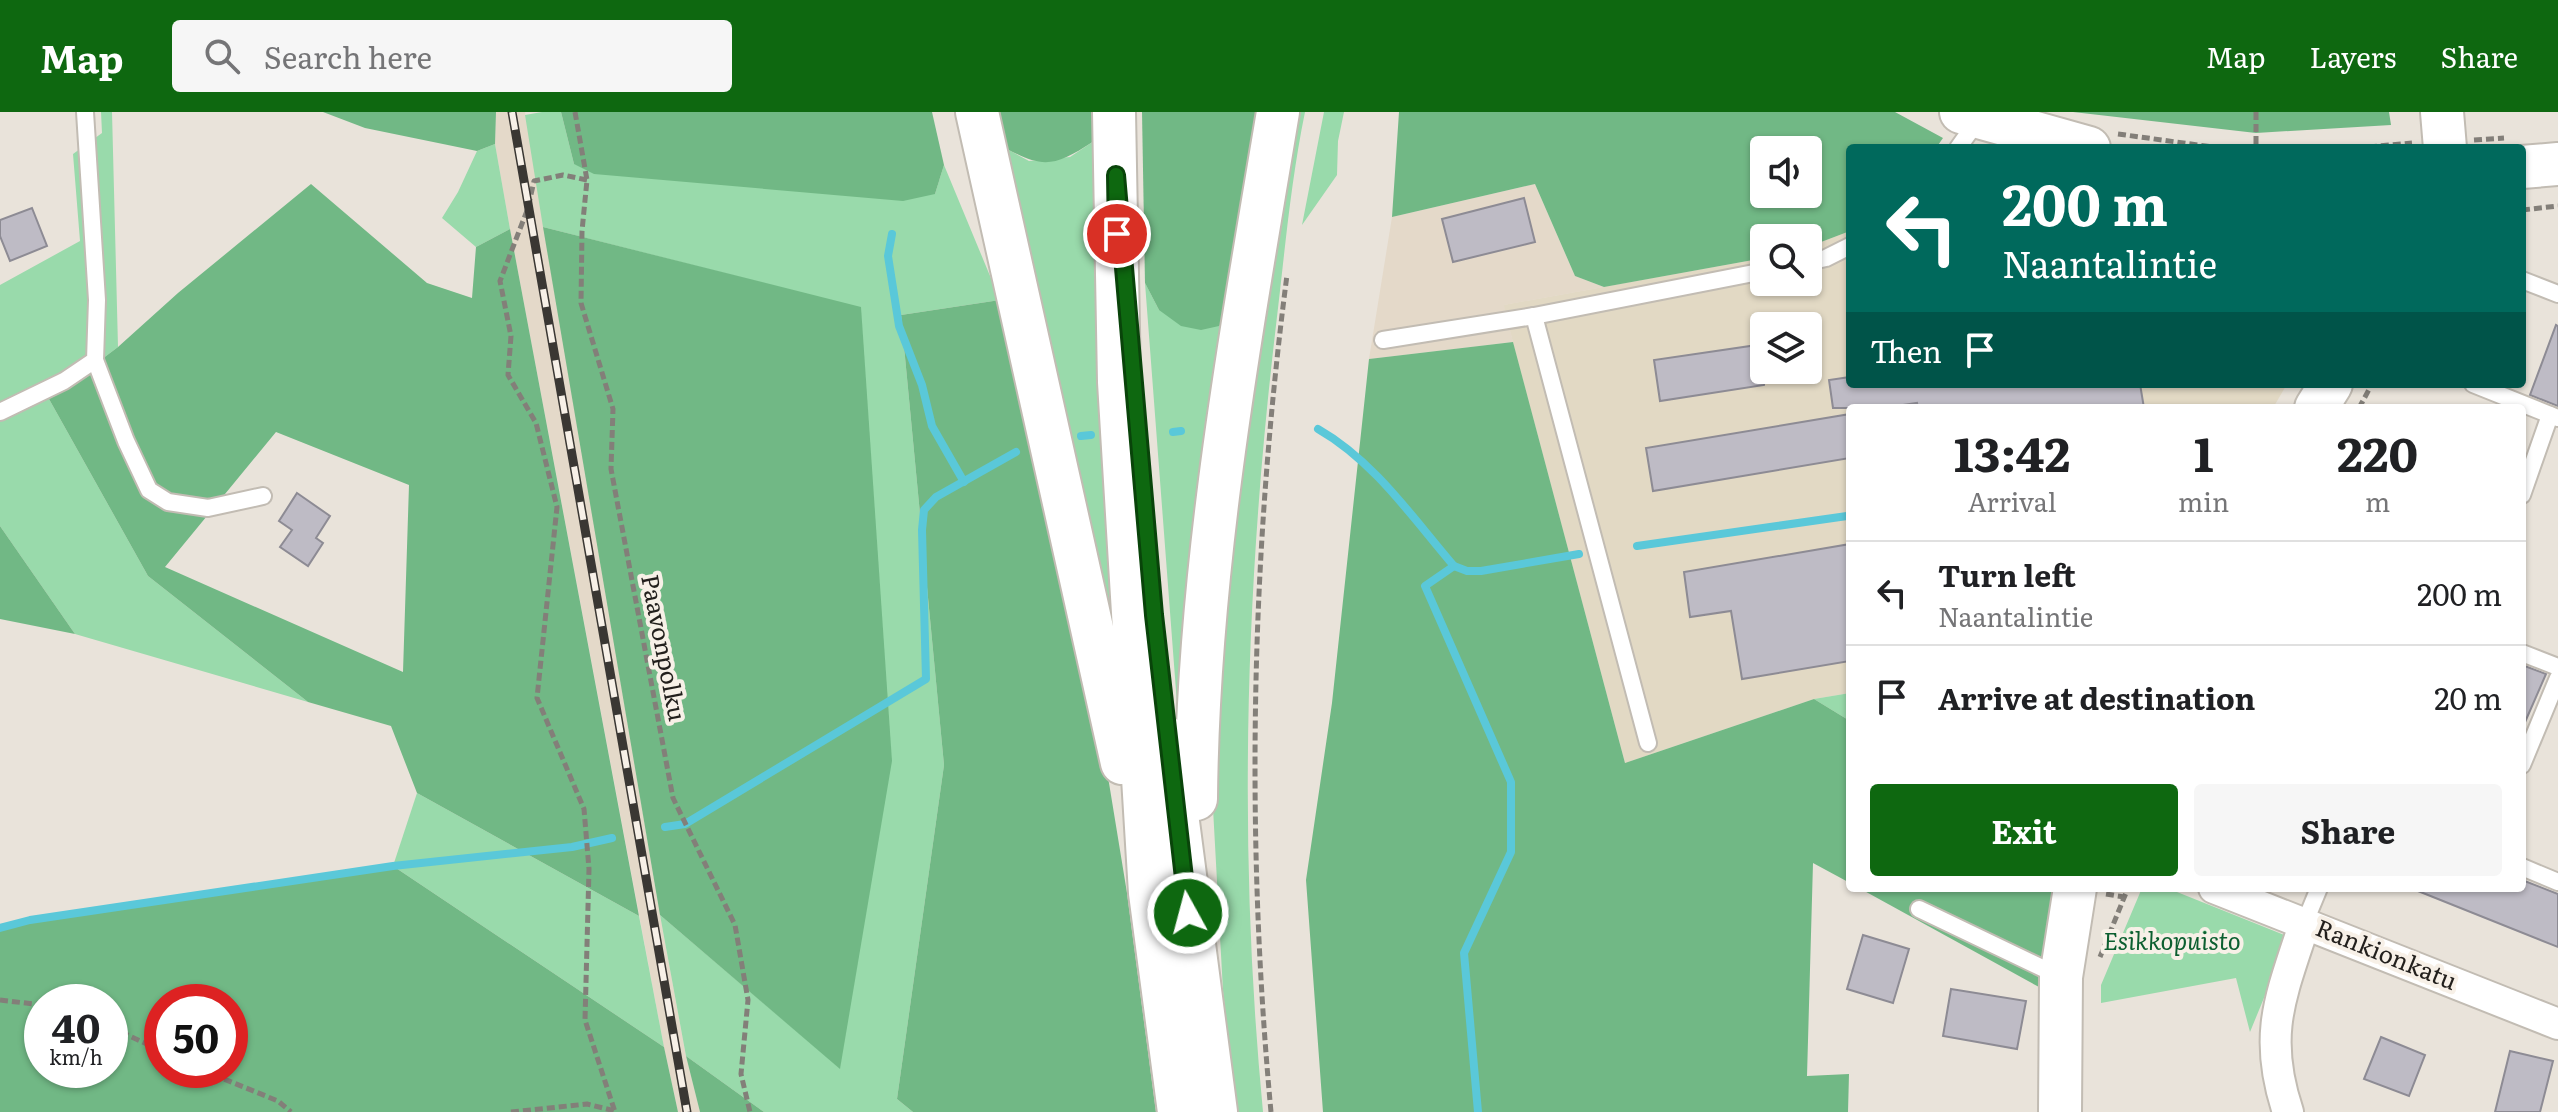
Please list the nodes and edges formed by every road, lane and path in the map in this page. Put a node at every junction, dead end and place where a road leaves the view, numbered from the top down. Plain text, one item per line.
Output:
1 (85, 112) edge
2 (575, 112) edge
3 (977, 112) edge
4 (1114, 112) edge
5 (1278, 112) edge
6 (2256, 112) edge
7 (1966, 126) edge
8 (2434, 134) edge
9 (2097, 140) edge
10 (2158, 144) edge
11 (2256, 144) edge
12 (2379, 144) edge
13 (2558, 164) edge
14 (2526, 167) edge
15 (1116, 175) junction
16 (587, 180) junction
17 (2558, 206) edge
18 (2526, 210) edge
19 (1846, 248) edge
20 (1822, 259) edge
21 (1289, 261) dead end
22 (1750, 274) edge
23 (2526, 282) edge
24 (2558, 294) edge
25 (1534, 316) junction
26 (1383, 340) dead end
27 (95, 360) junction
28 (2483, 388) edge
29 (2522, 404) edge
30 (2526, 406) edge
31 (0, 412) edge
32 (2554, 417) edge
33 (2526, 485) edge
34 (263, 496) dead end
35 (2526, 655) edge
36 (2558, 667) edge
37 (2558, 678) edge
38 (1648, 743) dead end
39 (2526, 755) edge
40 (2526, 869) edge
41 (2558, 882) edge
42 (2074, 892) edge
43 (2225, 892) edge
44 (2317, 892) edge
45 (1150, 893) junction
46 (1919, 909) dead end
47 (2305, 922) junction
48 (1196, 972) junction
49 (2061, 977) junction
50 (0, 1000) edge
51 (24, 1003) edge
52 (2558, 1024) edge
53 (246, 1088) edge
54 (291, 1112) edge
55 (511, 1112) edge
56 (615, 1112) edge
57 (750, 1112) edge
58 (1179, 1112) edge
59 (1216, 1112) edge
60 (1271, 1112) edge
61 (2060, 1112) edge
62 (2288, 1112) edge

1 - 27 lane
2 - 16 path, Paavonpolku
3 - 45 main road
4 - 15 main road
5 - 48 main road
6 - 11 path
7 - 9 main road
8 - 12 path
9 - 10 path
13 - 14 main road
15 - 45 main road
15 - 48 main road
16 - 56 path
16 - 57 path, Paavonpolku
17 - 18 path
19 - 20 lane
21 - 60 path
22 - 25 lane
23 - 24 lane
25 - 26 lane
25 - 38 lane
27 - 31 lane
27 - 34 lane
28 - 29 lane
30 - 32 lane
32 - 33 lane
35 - 36 lane
37 - 39 lane
40 - 41 lane
42 - 49 main road
43 - 47 street, Rankionkatu
44 - 47 lane
45 - 58 main road
46 - 49 lane
47 - 52 street, Rankionkatu
47 - 62 street
48 - 59 main road
49 - 61 main road
50 - 51 path
53 - 54 path
55 - 56 path

